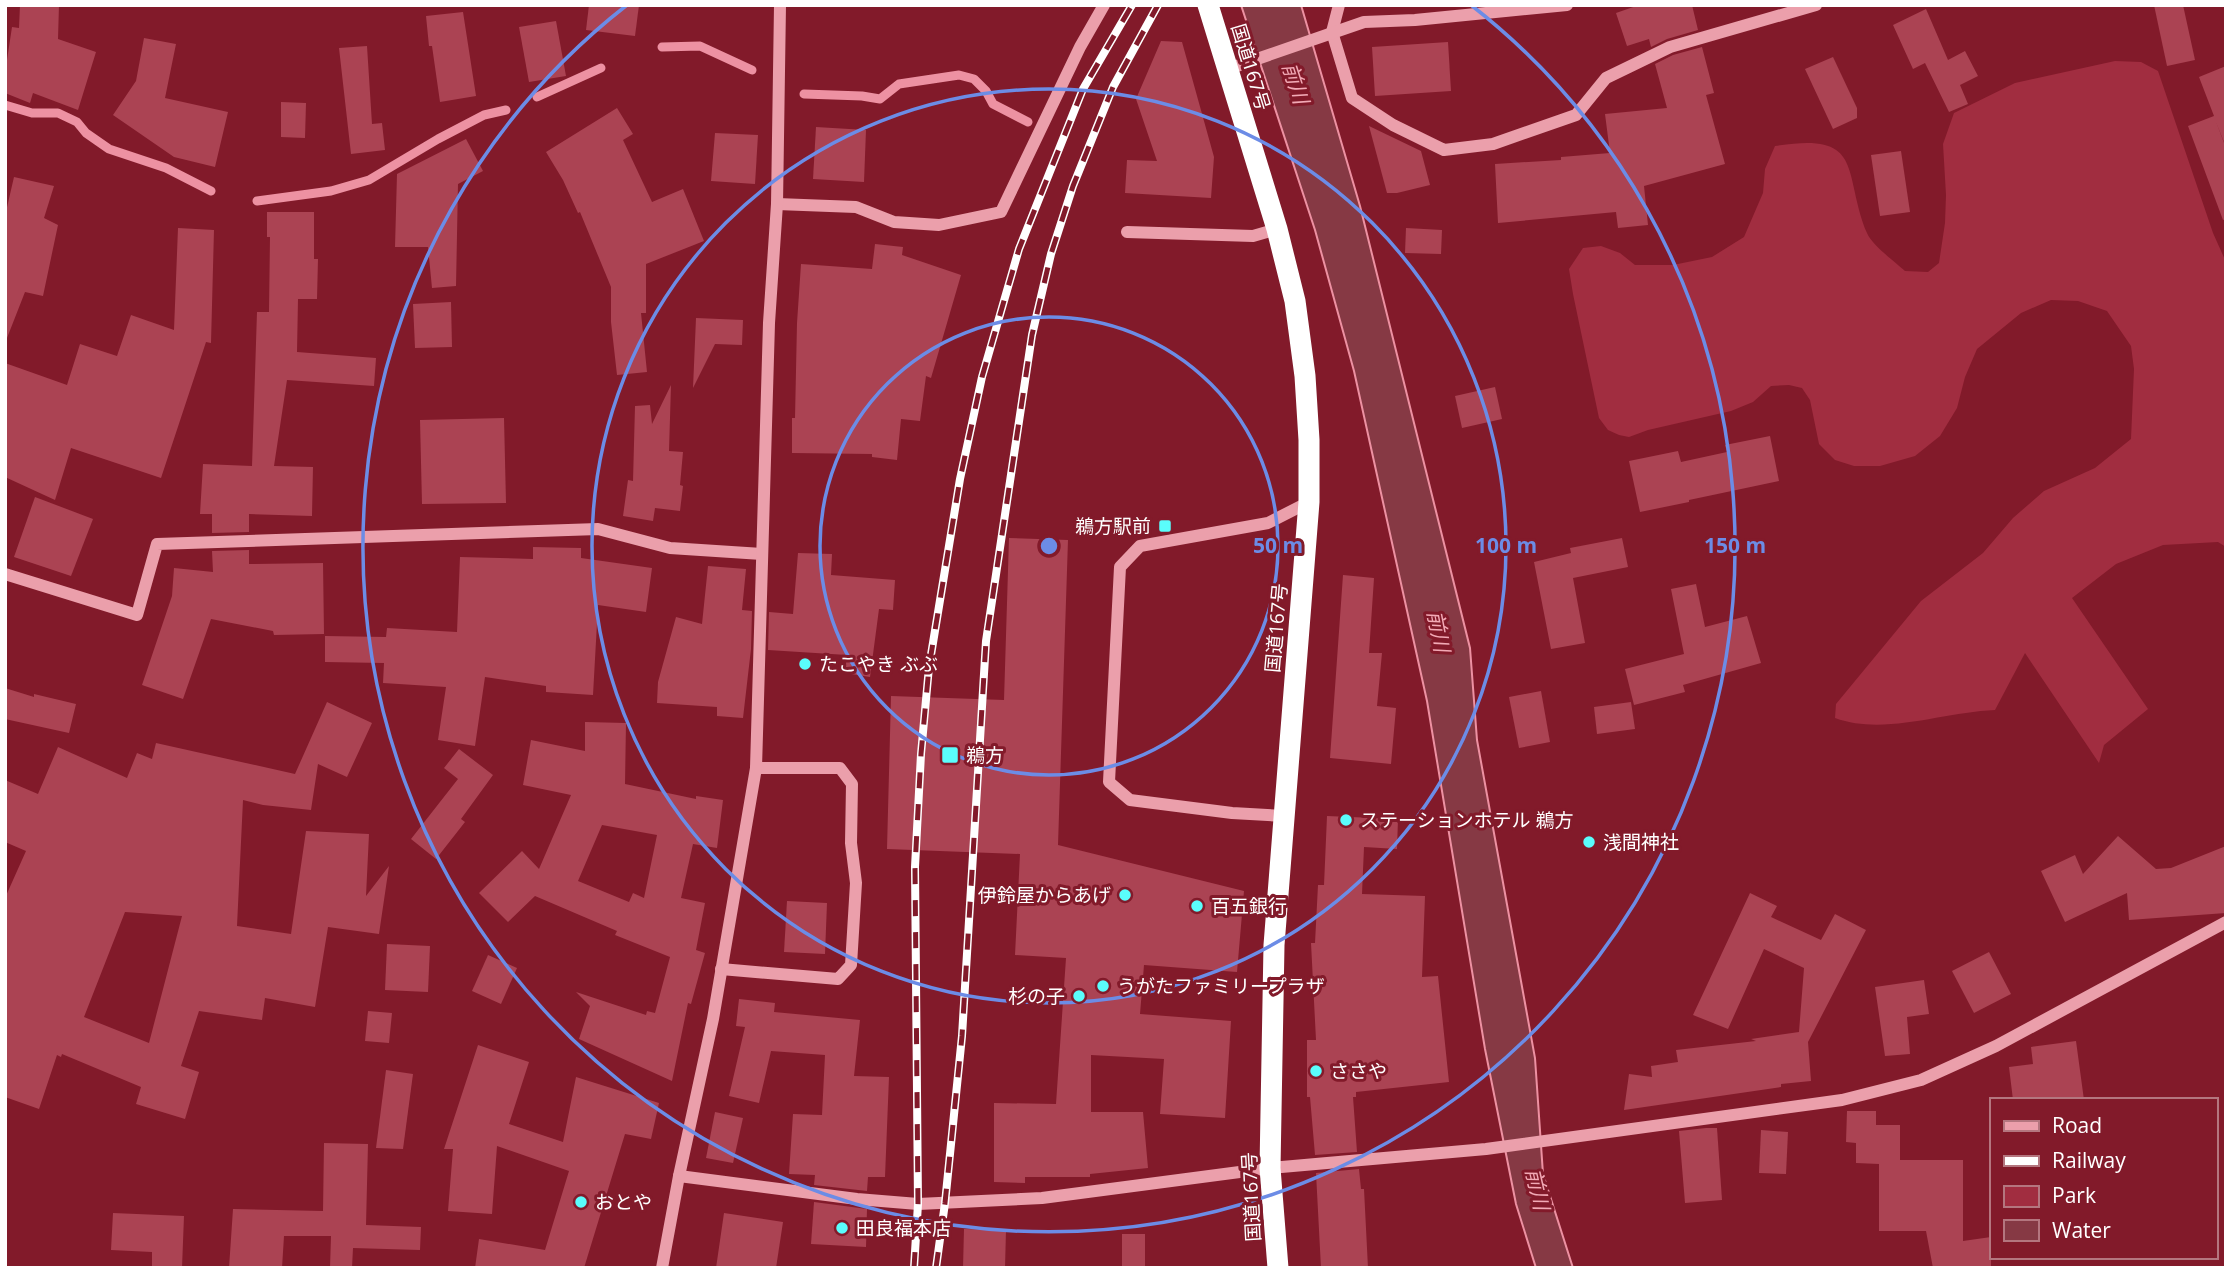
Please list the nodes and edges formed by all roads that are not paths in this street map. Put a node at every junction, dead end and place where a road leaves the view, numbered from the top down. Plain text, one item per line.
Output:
1 (780, 5) edge
2 (1104, 5) edge
3 (1208, 5) edge
4 (1339, 5) edge
5 (1567, 5) edge
6 (1816, 5) edge
7 (1332, 32) junction
8 (1228, 69) junction
9 (777, 204) junction
10 (939, 225) junction
11 (969, 229) dead end
12 (1277, 229) junction
13 (1128, 232) dead end
14 (1309, 502) junction
15 (762, 554) junction
16 (5, 574) edge
17 (756, 768) junction
18 (1284, 816) junction
19 (2226, 922) edge
20 (721, 969) junction
21 (1270, 1168) junction
22 (679, 1176) junction
23 (662, 1268) edge
24 (1278, 1268) edge

1 - 9 street
2 - 10 street
3 - 8 highway, 国道167号
4 - 7 street
5 - 7 street
6 - 7 street
7 - 8 street
8 - 12 highway, 国道167号
9 - 10 street
9 - 15 street
10 - 11 street
12 - 13 street
12 - 14 highway, 国道167号
14 - 18 highway, 国道167号
14 - 18 street
15 - 16 street
15 - 17 street
17 - 20 street
17 - 20 street
18 - 21 highway, 国道167号
19 - 21 street
20 - 22 street
21 - 22 street
21 - 24 highway, 国道167号
22 - 23 street

